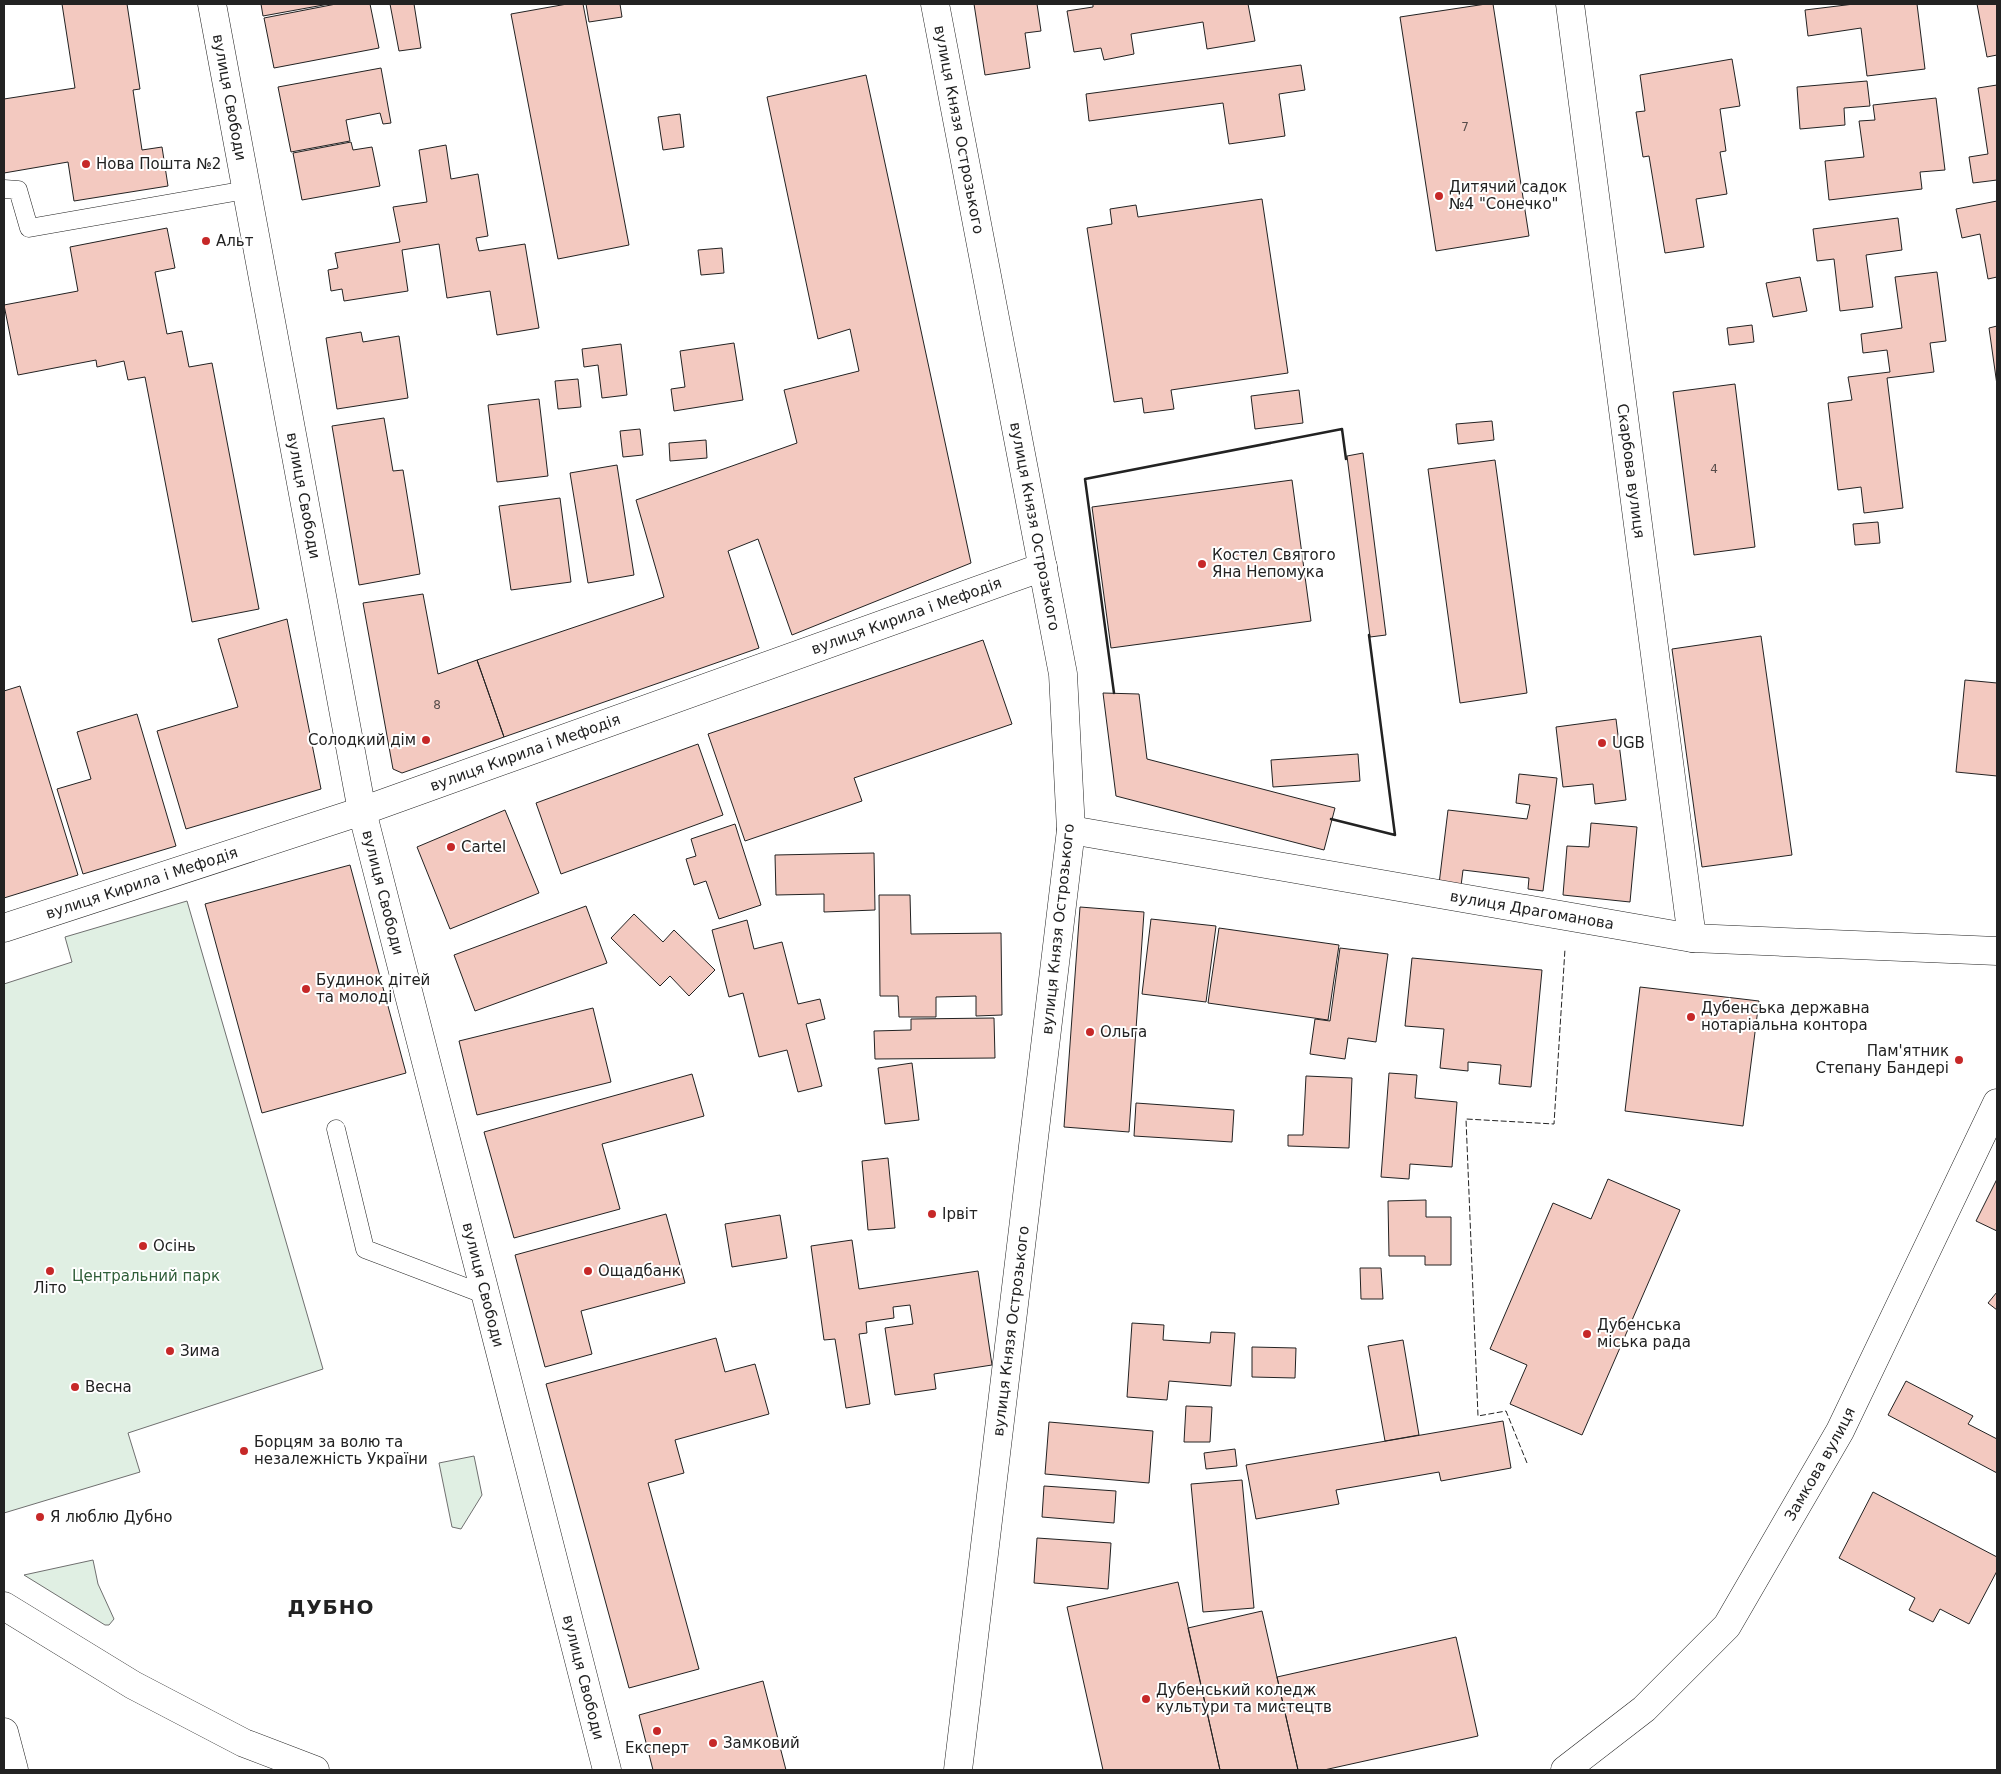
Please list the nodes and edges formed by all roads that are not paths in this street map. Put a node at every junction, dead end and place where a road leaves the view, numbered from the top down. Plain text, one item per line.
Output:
1 (212, 4) edge
2 (935, 4) edge
3 (1570, 4) edge
4 (4, 189) edge
5 (246, 190) junction
6 (1043, 567) junction
7 (362, 811) junction
8 (1070, 830) junction
9 (4, 928) edge
10 (1692, 938) junction
11 (1997, 951) edge
12 (1997, 1103) edge
13 (336, 1129) dead end
14 (486, 1295) junction
15 (4, 1606) edge
16 (4, 1732) edge
17 (14, 1770) edge
18 (314, 1770) edge
19 (607, 1770) edge
20 (958, 1770) edge
21 (1565, 1770) edge

1 - 5 street, вулиця Свободи
2 - 6 street, вулиця Князя Острозького
3 - 10 street, Скарбова вулиця
4 - 5 lane
5 - 7 street, вулиця Свободи
6 - 7 street, вулиця Кирила і Мефодія
6 - 8 street, вулиця Князя Острозького
7 - 9 street, вулиця Кирила і Мефодія
7 - 14 street, вулиця Свободи
8 - 10 street, вулиця Драгоманова
8 - 20 street, вулиця Князя Острозького
10 - 11 street, вулиця Драгоманова
12 - 21 street, Замкова вулиця
13 - 14 lane
14 - 19 street, вулиця Свободи
15 - 18 street
16 - 17 street

